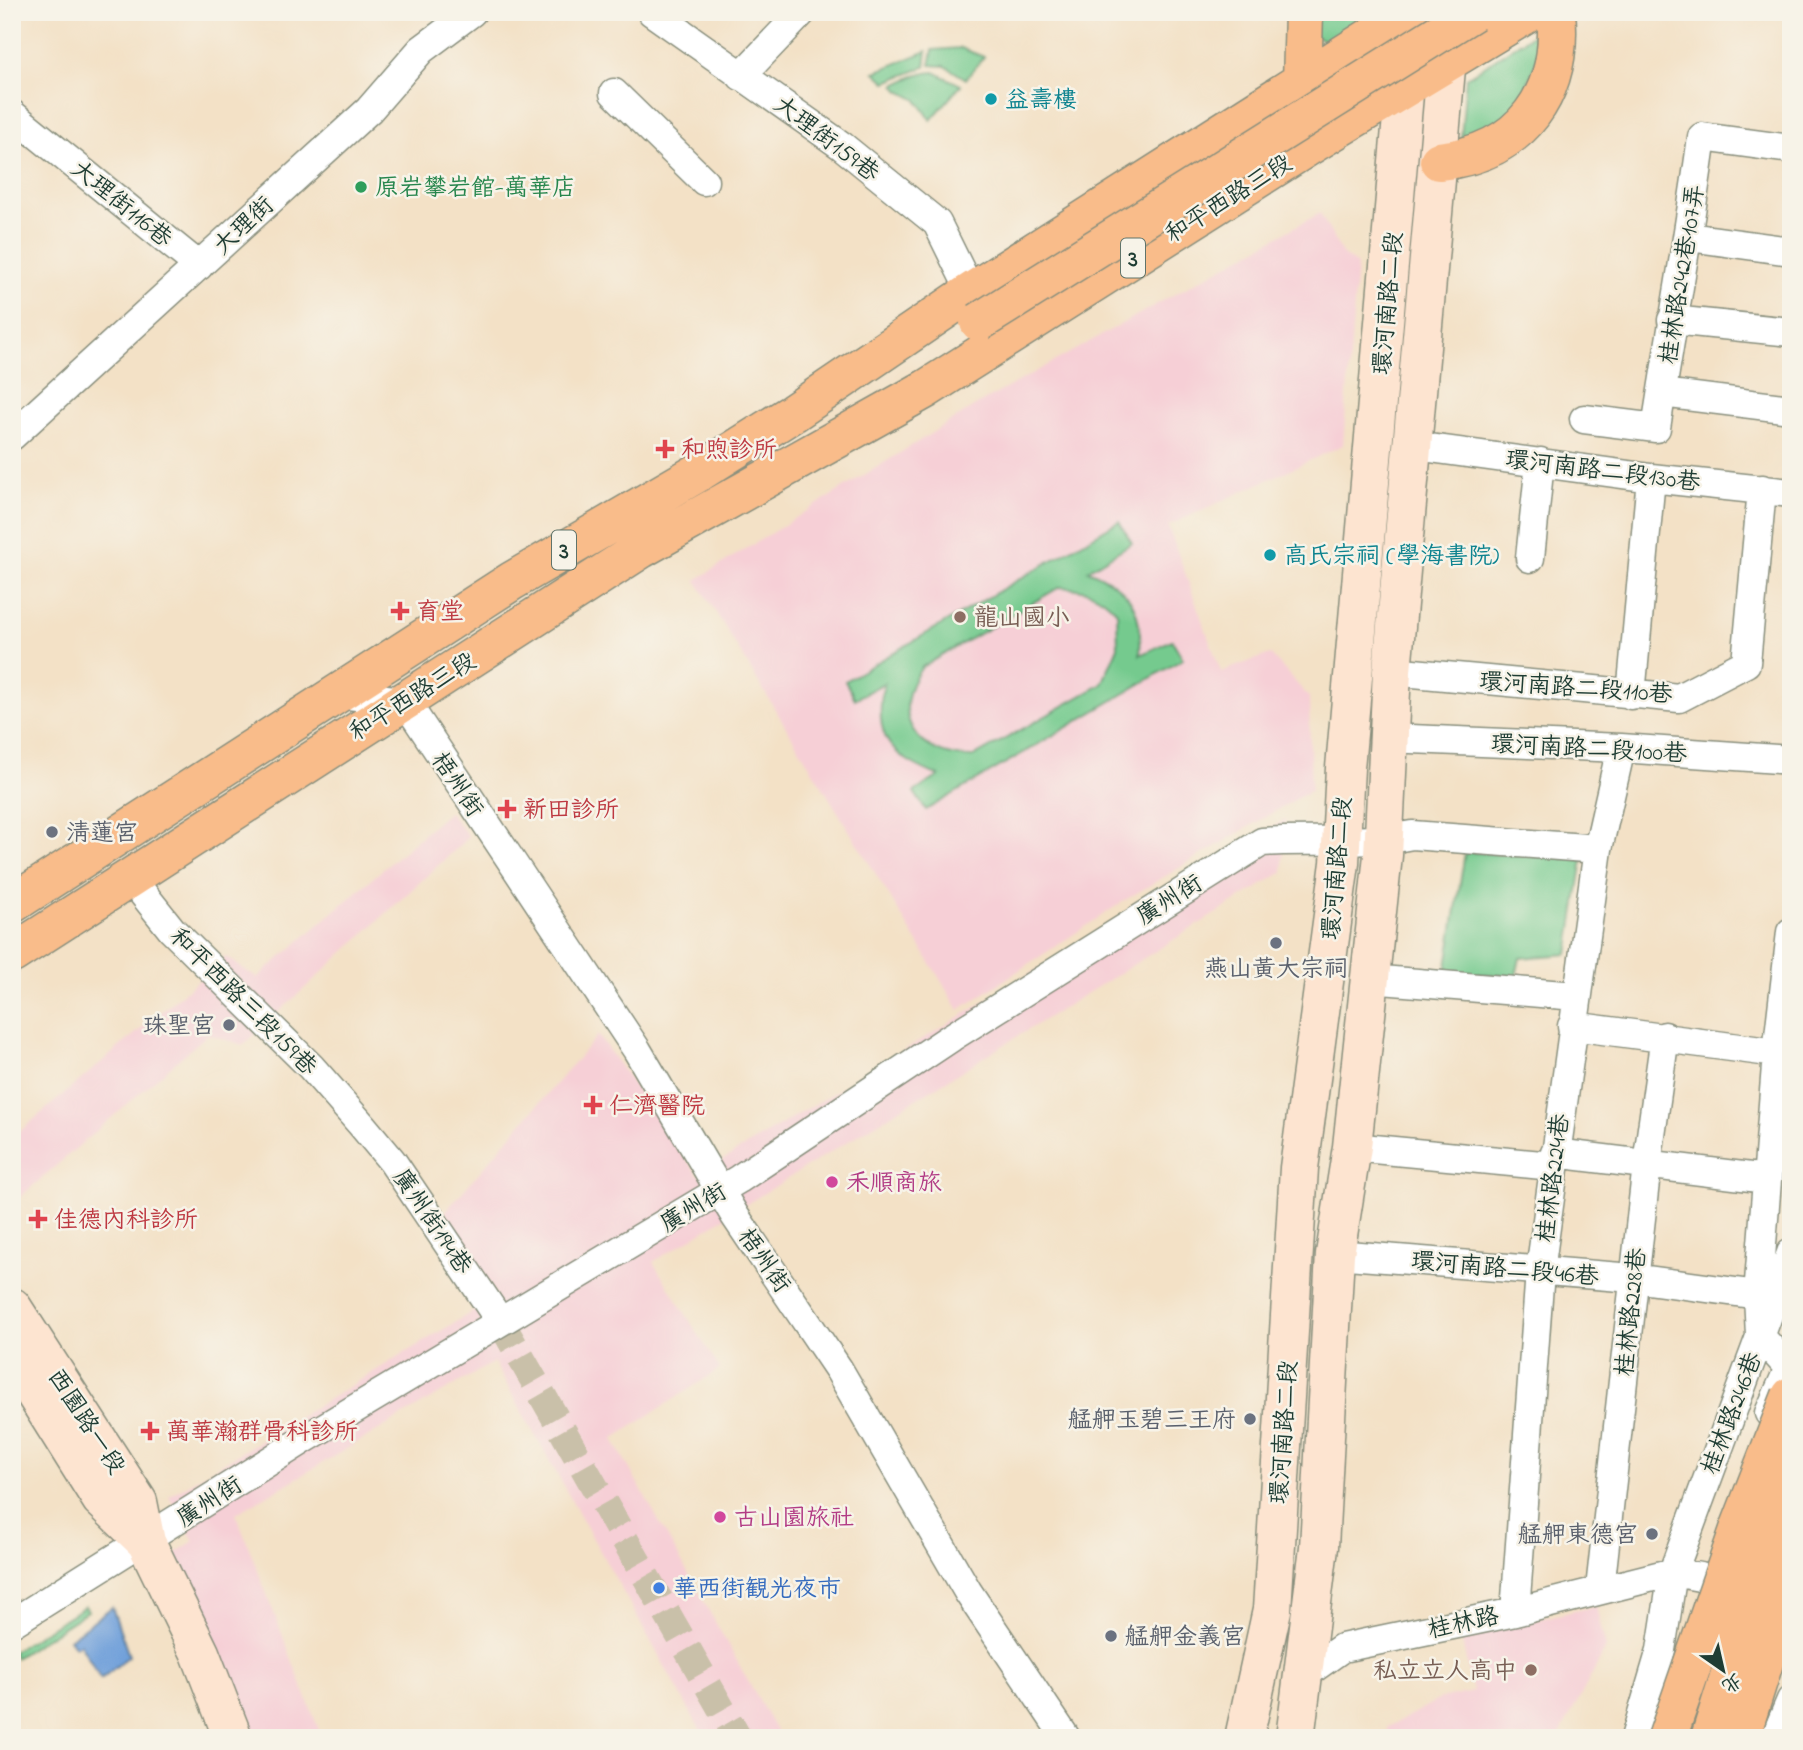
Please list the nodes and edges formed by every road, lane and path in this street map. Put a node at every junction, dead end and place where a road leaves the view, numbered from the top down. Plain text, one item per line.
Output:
1 (472, 12) edge
2 (652, 12) edge
3 (802, 12) edge
4 (1304, 12) edge
5 (1410, 12) edge
6 (1451, 12) edge
7 (1473, 12) edge
8 (1530, 12) edge
9 (1556, 12) edge
10 (1447, 62) junction
11 (741, 76) junction
12 (1302, 82) junction
13 (1405, 88) junction
14 (614, 93) dead end
15 (12, 114) edge
16 (1791, 149) edge
17 (1439, 161) junction
18 (704, 181) dead end
19 (1689, 237) junction
20 (1791, 251) edge
21 (198, 266) junction
22 (975, 307) junction
23 (1672, 320) junction
24 (1791, 332) edge
25 (1662, 393) junction
26 (1791, 409) edge
27 (1584, 419) dead end
28 (12, 436) edge
29 (1415, 446) junction
30 (818, 450) junction
31 (1539, 462) junction
32 (1651, 478) junction
33 (1762, 489) junction
34 (1791, 492) edge
35 (1530, 558) dead end
36 (1392, 670) junction
37 (338, 694) junction
38 (1631, 695) junction
39 (404, 701) junction
40 (1387, 738) junction
41 (1621, 748) junction
42 (1791, 760) edge
43 (1342, 840) junction
44 (1384, 841) junction
45 (1598, 849) junction
46 (129, 876) junction
47 (12, 904) edge
48 (1791, 932) edge
49 (12, 954) edge
50 (1369, 979) junction
51 (1576, 996) junction
52 (1572, 1026) junction
53 (1665, 1037) junction
54 (1777, 1053) junction
55 (361, 1124) joint
56 (1352, 1147) junction
57 (1554, 1159) junction
58 (1647, 1164) junction
59 (1767, 1179) junction
60 (721, 1191) junction
61 (1791, 1253) edge
62 (1335, 1254) junction
63 (1540, 1271) junction
64 (1633, 1278) junction
65 (1758, 1295) junction
66 (12, 1307) edge
67 (500, 1321) junction
68 (1760, 1336) junction
69 (12, 1357) edge
70 (1791, 1396) edge
71 (1791, 1478) edge
72 (1791, 1503) edge
73 (146, 1542) junction
74 (1673, 1572) junction
75 (1791, 1577) edge
76 (1729, 1582) junction
77 (1600, 1589) junction
78 (1791, 1602) edge
79 (1515, 1612) junction
80 (12, 1623) edge
81 (1301, 1677) junction
82 (1791, 1700) edge
83 (1238, 1732) edge
84 (1642, 1736) edge
85 (233, 1738) edge
86 (1066, 1738) edge
87 (1295, 1738) edge
88 (1686, 1738) edge
89 (1710, 1738) edge
90 (1740, 1738) edge
91 (1746, 1738) edge
92 (1775, 1738) edge

1 - 21 street, 大理街
2 - 11 street, 大理街159巷
3 - 11 street
4 - 12 main road
5 - 12 main road, 和平西路三段 / 3
5 - 13 street, 環河南路二段
6 - 10 street, 環河南路二段
7 - 22 main road, 和平西路三段 / 3, bridge
8 - 10 main road, 和平西路三段 / 3
9 - 17 main road
10 - 13 main road, 和平西路三段 / 3
10 - 17 street, 環河南路二段
11 - 22 street, 大理街159巷
12 - 22 main road, 和平西路三段 / 3
13 - 30 main road, 和平西路三段 / 3
13 - 43 street, 環河南路二段
14 - 18 street
15 - 21 street, 大理街116巷
16 - 19 street, 桂林路242巷107弄
17 - 29 street, 環河南路二段
19 - 20 street
19 - 23 street, 桂林路242巷107弄
21 - 28 street, 大理街
22 - 30 main road, 和平西路三段 / 3
22 - 37 main road, 和平西路三段 / 3
23 - 24 street
23 - 25 street, 桂林路242巷107弄
25 - 26 street
25 - 27 street, 桂林路242巷107弄
29 - 31 street, 環河南路二段130巷
29 - 36 street, 環河南路二段
30 - 39 main road, 和平西路三段 / 3
31 - 32 street, 環河南路二段130巷
31 - 35 street
32 - 33 street, 環河南路二段130巷
32 - 38 street
33 - 34 street, 環河南路二段130巷
33 - 38 street, 環河南路二段110巷
36 - 38 street, 環河南路二段110巷
36 - 40 street, 環河南路二段
37 - 39 street
37 - 47 main road, 和平西路三段 / 3
39 - 46 main road, 和平西路三段 / 3
39 - 60 street, 梧州街
40 - 41 street, 環河南路二段100巷
40 - 44 street, 環河南路二段
41 - 42 street, 環河南路二段100巷
41 - 45 street, 桂林路224巷
43 - 44 street, 廣州街
43 - 60 street, 廣州街
43 - 83 street, 環河南路二段
44 - 45 street, 廣州街
44 - 50 street, 環河南路二段
45 - 51 street, 桂林路224巷
46 - 49 main road, 和平西路三段 / 3
46 - 55 street, 和平西路三段159巷
48 - 54 street
50 - 51 street
50 - 56 street, 環河南路二段
51 - 52 street, 桂林路224巷
52 - 53 street
52 - 57 street, 桂林路224巷
53 - 54 street
53 - 58 street, 桂林路228巷
54 - 59 street
55 - 67 street, 廣州街194巷
56 - 57 street
56 - 62 street, 環河南路二段
57 - 58 street
57 - 63 street, 桂林路224巷
58 - 59 street
58 - 64 street, 桂林路228巷
59 - 65 street
60 - 67 street, 廣州街
60 - 86 street, 梧州街
61 - 68 street, 桂林路246巷
62 - 63 street, 環河南路二段46巷
62 - 81 street, 環河南路二段
63 - 64 street, 環河南路二段46巷
63 - 79 street, 桂林路224巷
64 - 65 street, 環河南路二段46巷
64 - 77 street, 桂林路228巷
65 - 68 street
66 - 73 street, 西園路一段
67 - 73 street, 廣州街
68 - 74 street, 桂林路246巷
68 - 76 street
69 - 73 street, 西園路一段
70 - 84 main road, bridge
71 - 89 main road, bridge
72 - 76 street
73 - 80 street, 廣州街
73 - 85 street, 西園路一段
74 - 76 street, 桂林路
74 - 77 street, 桂林路
74 - 84 street, 桂林路246巷
75 - 90 main road, bridge
76 - 78 street, 桂林路
76 - 88 street
77 - 79 street, 桂林路
78 - 91 street
79 - 81 street, 桂林路
81 - 83 street, 桂林路
81 - 87 street, 環河南路二段
82 - 92 street

